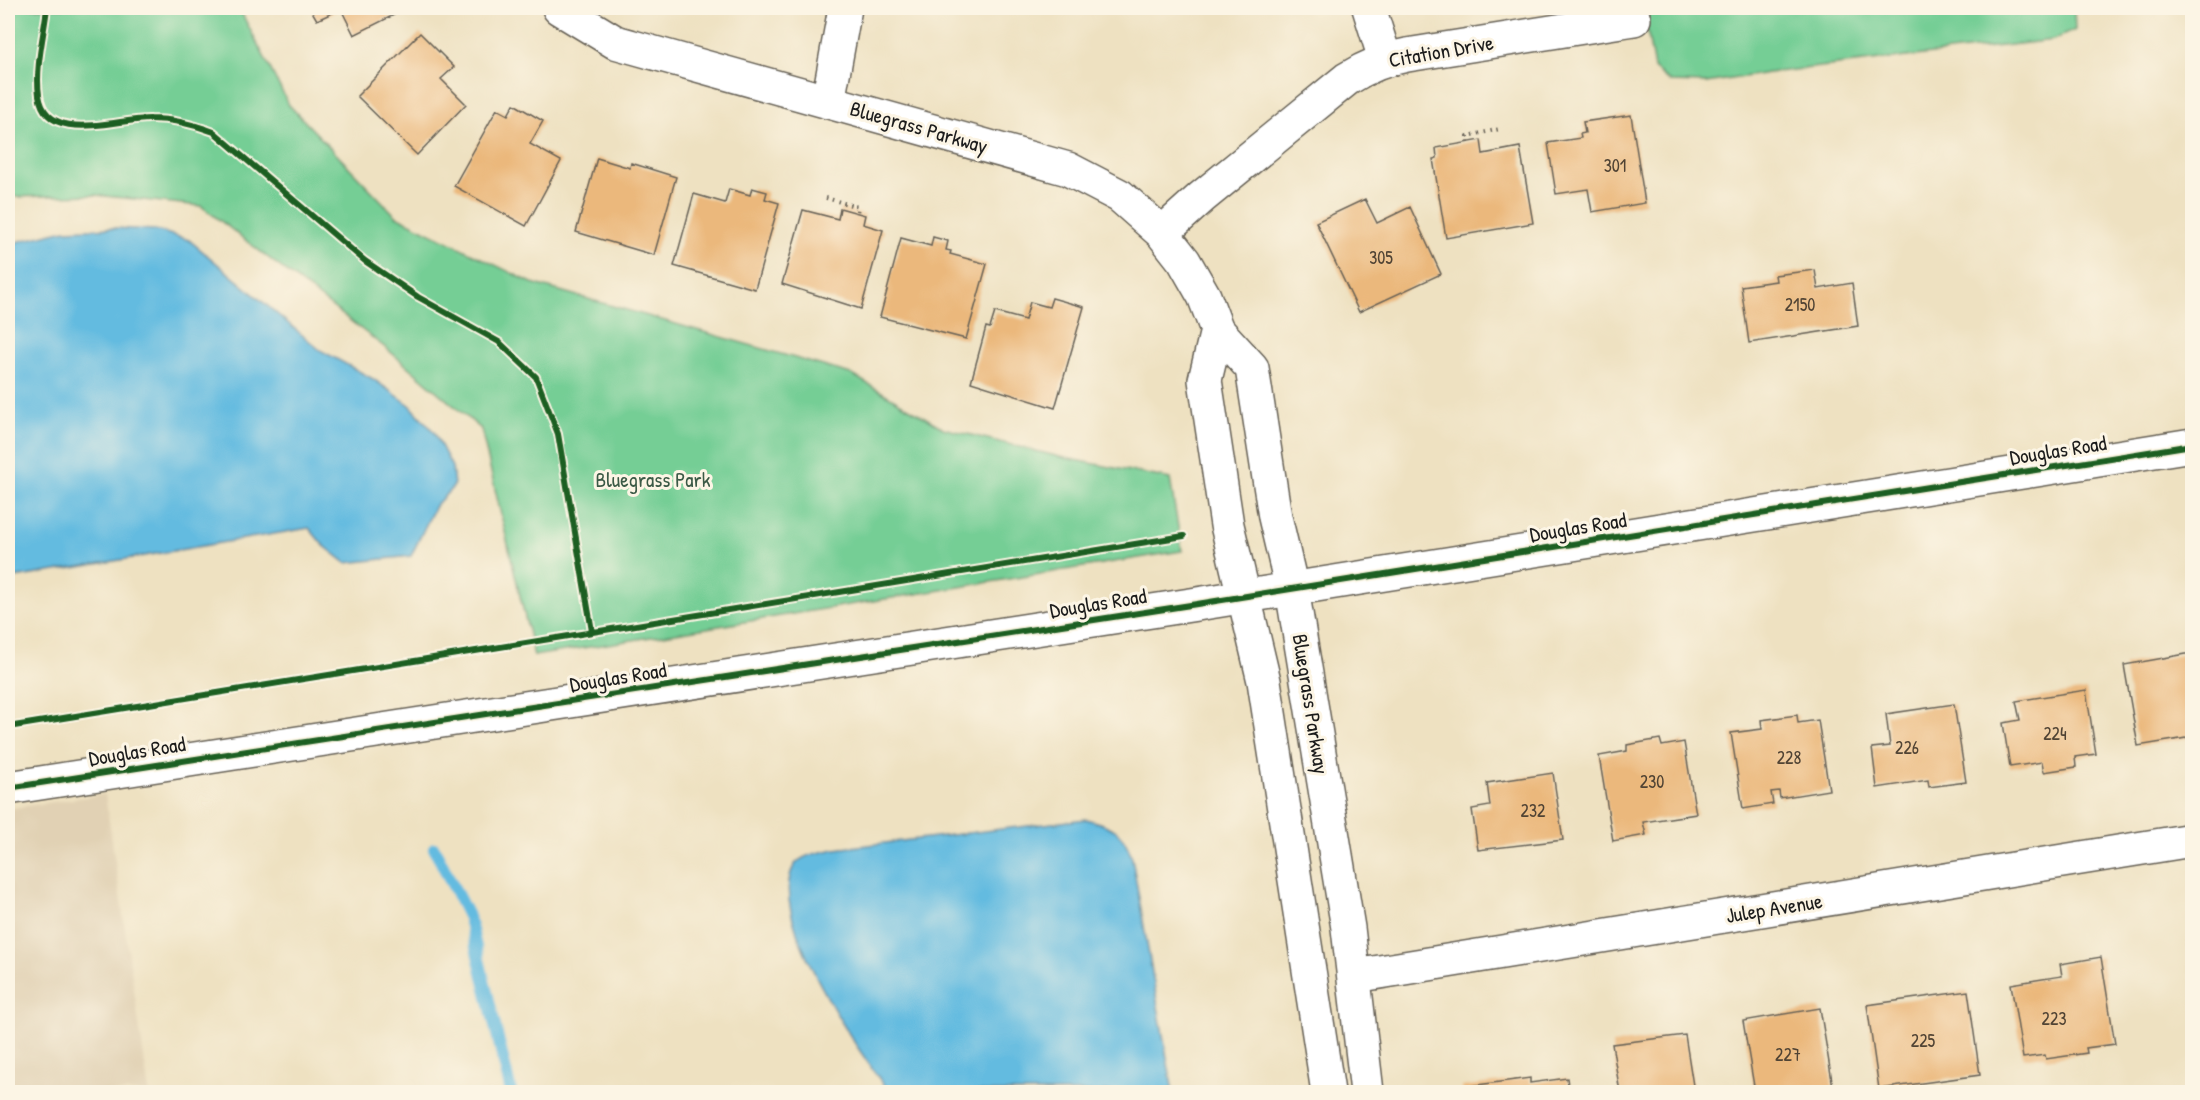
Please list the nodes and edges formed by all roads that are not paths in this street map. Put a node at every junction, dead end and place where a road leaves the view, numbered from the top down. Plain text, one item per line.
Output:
1 (559, 8) edge
2 (845, 8) edge
3 (1369, 8) edge
4 (1634, 19) dead end
5 (1385, 59) junction
6 (828, 102) junction
7 (1162, 233) junction
8 (1217, 330) junction
9 (2193, 446) edge
10 (1292, 589) junction
11 (1243, 597) junction
12 (8, 788) edge
13 (2193, 840) edge
14 (1355, 976) junction
15 (1328, 1092) edge
16 (1367, 1092) edge

1 - 6 street, Bluegrass Parkway
2 - 6 street
3 - 5 street
4 - 5 street, Citation Drive
5 - 7 street, Citation Drive
6 - 7 street, Bluegrass Parkway
7 - 8 street, Bluegrass Parkway
8 - 10 street, Bluegrass Parkway
8 - 11 street, Bluegrass Parkway
9 - 10 street, Douglas Road
10 - 11 street, Douglas Road
10 - 14 street, Bluegrass Parkway
11 - 12 street, Douglas Road
11 - 15 street, Bluegrass Parkway
13 - 14 street, Julep Avenue
14 - 16 street, Bluegrass Parkway

